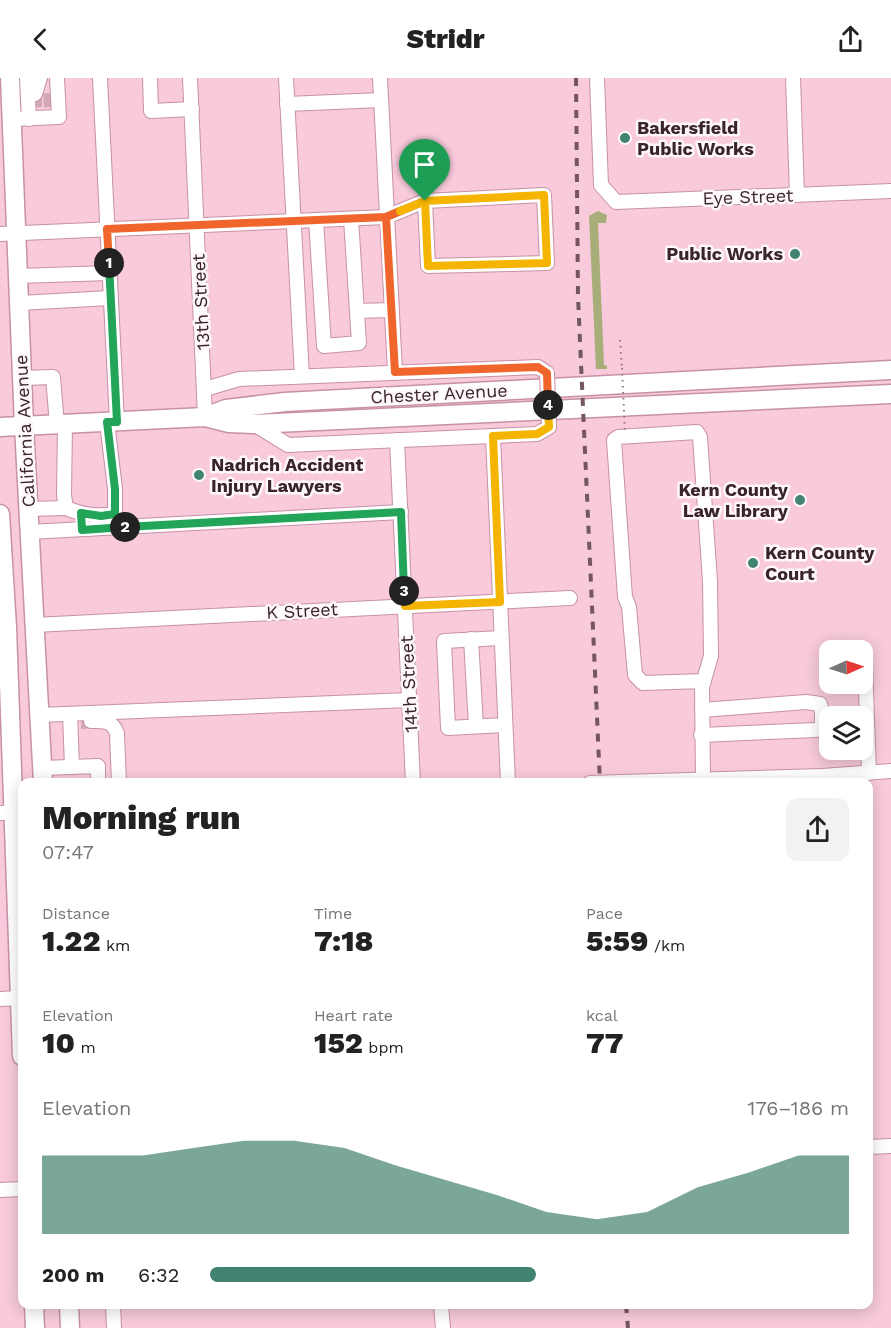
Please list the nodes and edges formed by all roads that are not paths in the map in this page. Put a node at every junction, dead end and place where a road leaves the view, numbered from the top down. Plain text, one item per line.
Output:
1 (10, 78) edge
2 (27, 78) edge
3 (42, 78) edge
4 (57, 78) edge
5 (100, 78) edge
6 (150, 78) edge
7 (190, 78) edge
8 (285, 78) edge
9 (597, 78) edge
10 (793, 78) edge
11 (380, 80) edge
12 (381, 100) junction
13 (287, 104) junction
14 (37, 106) junction
15 (192, 109) junction
16 (891, 191) edge
17 (797, 195) junction
18 (425, 201) junction
19 (386, 217) junction
20 (351, 219) junction
21 (316, 220) junction
22 (294, 221) junction
23 (197, 225) junction
24 (107, 229) junction
25 (8, 234) edge
26 (109, 273) junction
27 (18, 276) junction
28 (110, 298) junction
29 (20, 303) junction
30 (392, 310) junction
31 (357, 311) junction
32 (891, 370) edge
33 (395, 372) junction
34 (303, 376) junction
35 (22, 378) junction
36 (205, 389) junction
37 (891, 394) edge
38 (205, 417) junction
39 (112, 422) junction
40 (61, 424) junction
41 (254, 424) junction
42 (24, 426) junction
43 (0, 427) edge
44 (493, 436) junction
45 (398, 440) junction
46 (66, 508) junction
47 (28, 509) junction
48 (401, 512) junction
49 (81, 513) junction
50 (0, 514) edge
51 (82, 530) junction
52 (29, 532) junction
53 (1, 534) edge
54 (1, 553) edge
55 (570, 598) dead end
56 (500, 602) junction
57 (405, 606) junction
58 (34, 625) junction
59 (3, 626) edge
60 (501, 638) junction
61 (471, 639) junction
62 (704, 681) junction
63 (866, 694) edge
64 (409, 700) junction
65 (702, 710) junction
66 (39, 716) junction
67 (77, 720) junction
68 (505, 725) junction
69 (476, 726) junction
70 (701, 735) junction
71 (72, 767) junction
72 (119, 767) junction
73 (891, 771) edge
74 (869, 772) junction
75 (42, 775) edge
76 (99, 778) edge
77 (105, 778) edge
78 (119, 778) edge
79 (414, 778) edge
80 (508, 778) edge
81 (703, 778) edge
82 (743, 778) edge
83 (12, 813) edge
84 (18, 952) edge
85 (18, 998) edge
86 (0, 999) edge
87 (891, 1146) edge
88 (873, 1147) edge
89 (18, 1189) edge
90 (0, 1190) edge
91 (34, 1309) edge
92 (69, 1309) edge
93 (113, 1309) edge
94 (441, 1309) edge
95 (35, 1328) edge
96 (70, 1328) edge
97 (114, 1328) edge
98 (443, 1328) edge

1 - 14 main road, California Avenue
2 - 14 street
3 - 14 street
4 - 14 street
5 - 24 street
6 - 15 street
7 - 15 street, 13th Street
8 - 13 street
9 - 17 street, Eye Street
10 - 17 street
11 - 12 street
12 - 13 street
12 - 19 street
13 - 22 street
14 - 25 main road, California Avenue
15 - 23 street, 13th Street
16 - 17 street, Eye Street
18 - 18 street
18 - 19 street
19 - 20 street
19 - 30 street
20 - 21 street
20 - 31 street
21 - 22 street
21 - 31 street
22 - 23 street
22 - 34 street
23 - 24 street
23 - 36 street, 13th Street
24 - 25 street
24 - 26 street
25 - 27 main road, California Avenue
26 - 27 street
26 - 28 street
27 - 29 main road, California Avenue
28 - 29 street
28 - 39 street
29 - 35 main road, California Avenue
30 - 31 street
30 - 33 street
32 - 38 main road, Chester Avenue
33 - 34 street
33 - 44 street, bridge
34 - 36 street
35 - 40 street
35 - 42 main road, California Avenue
36 - 38 street, 13th Street
37 - 41 main road, Chester Avenue
38 - 39 main road, Chester Avenue
38 - 41 main road, Chester Avenue
39 - 40 main road, Chester Avenue
39 - 49 street
40 - 42 main road, Chester Avenue
40 - 46 street
41 - 45 street
42 - 43 main road, Chester Avenue
42 - 47 main road, California Avenue
44 - 45 street
44 - 56 street
45 - 48 street, 14th Street
46 - 47 street
46 - 49 street
47 - 52 main road, California Avenue
48 - 51 street
48 - 57 street, 14th Street
49 - 51 street
50 - 53 main road, California Avenue
51 - 52 street
52 - 58 main road, California Avenue
53 - 54 main road, California Avenue
54 - 59 main road, California Avenue
55 - 56 street, K Street
56 - 57 street, K Street
56 - 60 street
57 - 58 street, K Street
57 - 64 street, 14th Street
58 - 66 main road, California Avenue
59 - 83 main road, California Avenue
60 - 61 street
60 - 68 street
61 - 69 street
61 - 69 street
62 - 62 street
62 - 65 street
63 - 74 street
64 - 67 street
64 - 79 street, 14th Street
65 - 70 street
65 - 70 street
66 - 67 street
66 - 75 main road, California Avenue
67 - 71 street
67 - 72 street
68 - 69 street
68 - 80 street
70 - 81 street
71 - 75 street
71 - 76 street
72 - 77 street
72 - 78 street
73 - 74 street
74 - 82 street
83 - 84 main road, California Avenue
85 - 86 street
87 - 88 street
89 - 90 street
91 - 95 main road
92 - 96 main road
93 - 97 street
94 - 98 street

